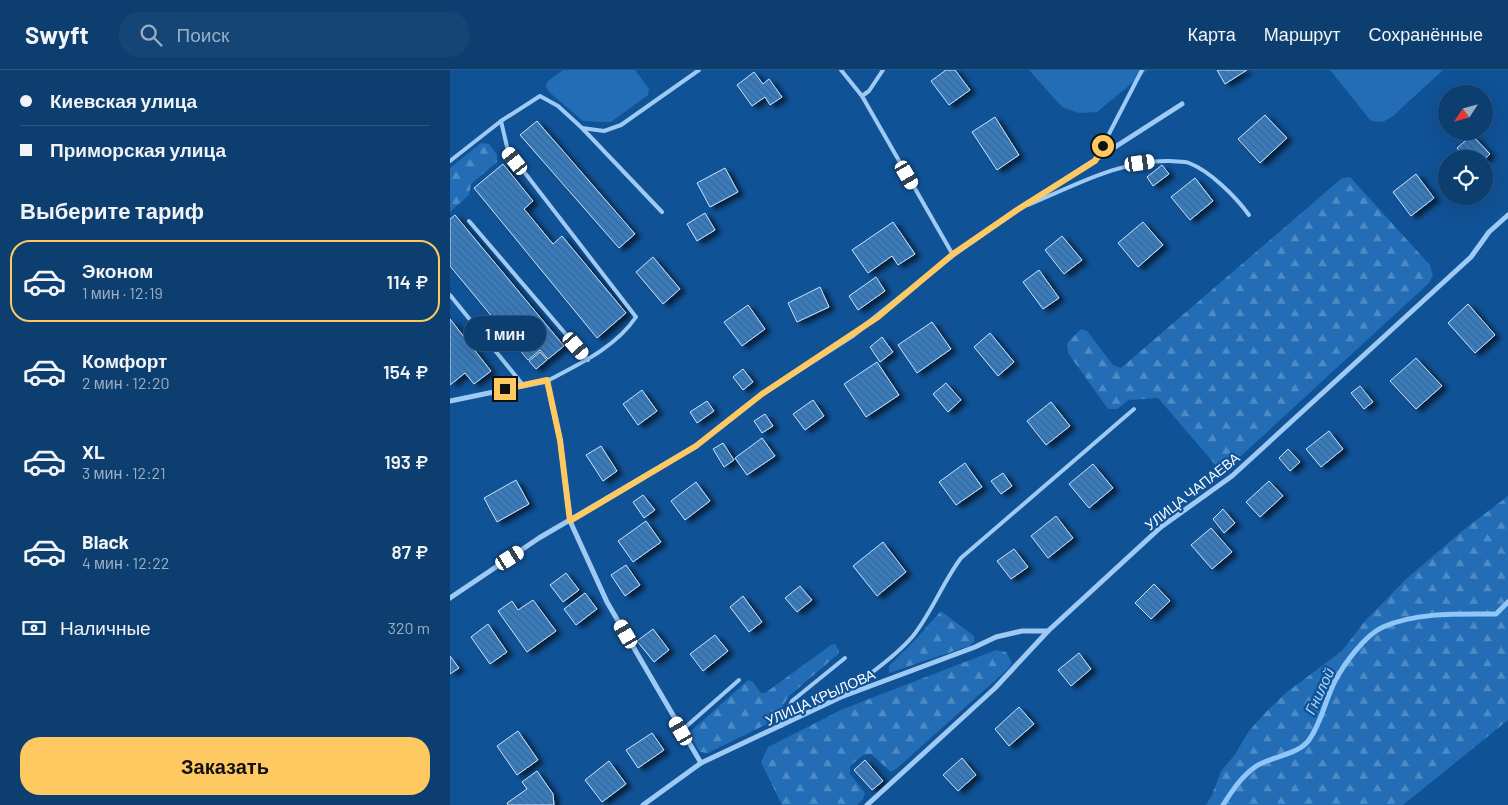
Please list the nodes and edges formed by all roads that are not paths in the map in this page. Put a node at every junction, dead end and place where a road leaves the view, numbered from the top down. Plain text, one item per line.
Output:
1 (699, 70) edge
2 (841, 70) edge
3 (883, 70) edge
4 (1142, 70) edge
5 (862, 96) junction
6 (1182, 104) dead end
7 (501, 121) junction
8 (582, 128) junction
9 (450, 161) edge
10 (1095, 161) junction
11 (1017, 210) junction
12 (662, 212) dead end
13 (1249, 215) dead end
14 (1508, 215) edge
15 (469, 221) dead end
16 (953, 254) junction
17 (450, 295) edge
18 (588, 360) junction
19 (547, 380) junction
20 (523, 385) junction
21 (450, 400) edge
22 (1134, 409) dead end
23 (570, 521) junction
24 (450, 598) edge
25 (1048, 631) junction
26 (845, 658) dead end
27 (739, 680) dead end
28 (841, 697) junction
29 (781, 726) junction
30 (681, 731) junction
31 (701, 763) junction
32 (642, 805) edge
33 (867, 805) edge

1 - 8 lane
2 - 5 lane
3 - 5 lane
4 - 10 lane
5 - 16 lane
6 - 10 street
7 - 8 lane
7 - 9 lane
7 - 18 lane
8 - 12 lane
10 - 11 street
11 - 13 lane
11 - 16 street
14 - 25 street, УЛИЦА ЧАПАЕВА
15 - 18 lane
16 - 23 street
17 - 20 lane
18 - 19 lane
19 - 20 street
19 - 23 street
20 - 21 street
22 - 28 lane
23 - 24 street
23 - 30 street
25 - 28 street, УЛИЦА КРЫЛОВА
25 - 33 street, УЛИЦА ЧАПАЕВА
26 - 29 lane
27 - 30 lane
28 - 29 street, УЛИЦА КРЫЛОВА
29 - 31 street, УЛИЦА КРЫЛОВА
30 - 31 street
31 - 32 street, УЛИЦА КРЫЛОВА

